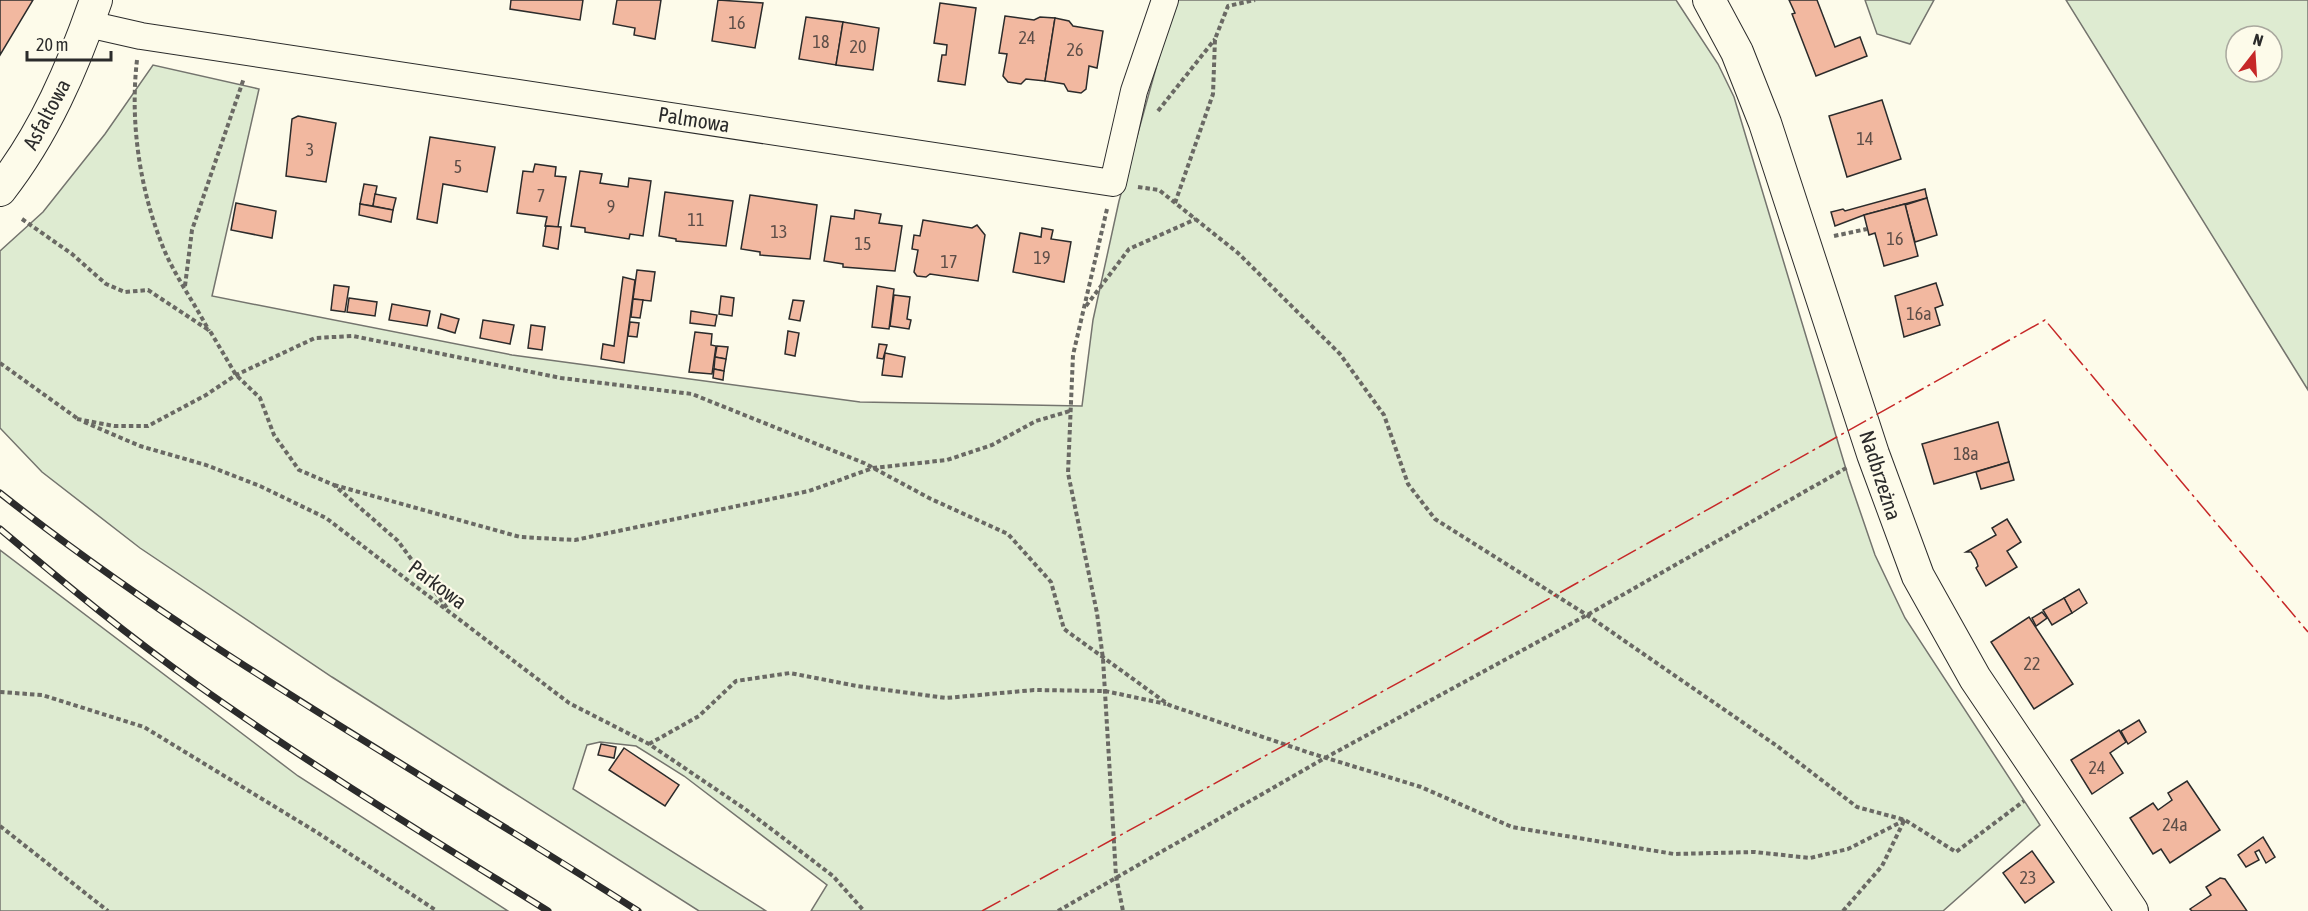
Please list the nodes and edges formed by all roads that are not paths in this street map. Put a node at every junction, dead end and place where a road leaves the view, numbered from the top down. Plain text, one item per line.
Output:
1 (1166, 0) edge
2 (1709, 0) edge
3 (92, 12) edge
4 (0, 190) edge
5 (2132, 911) edge

1 - 3 street, Palmowa
2 - 5 street, Nadbrzeżna
3 - 4 street, Asfaltowa

